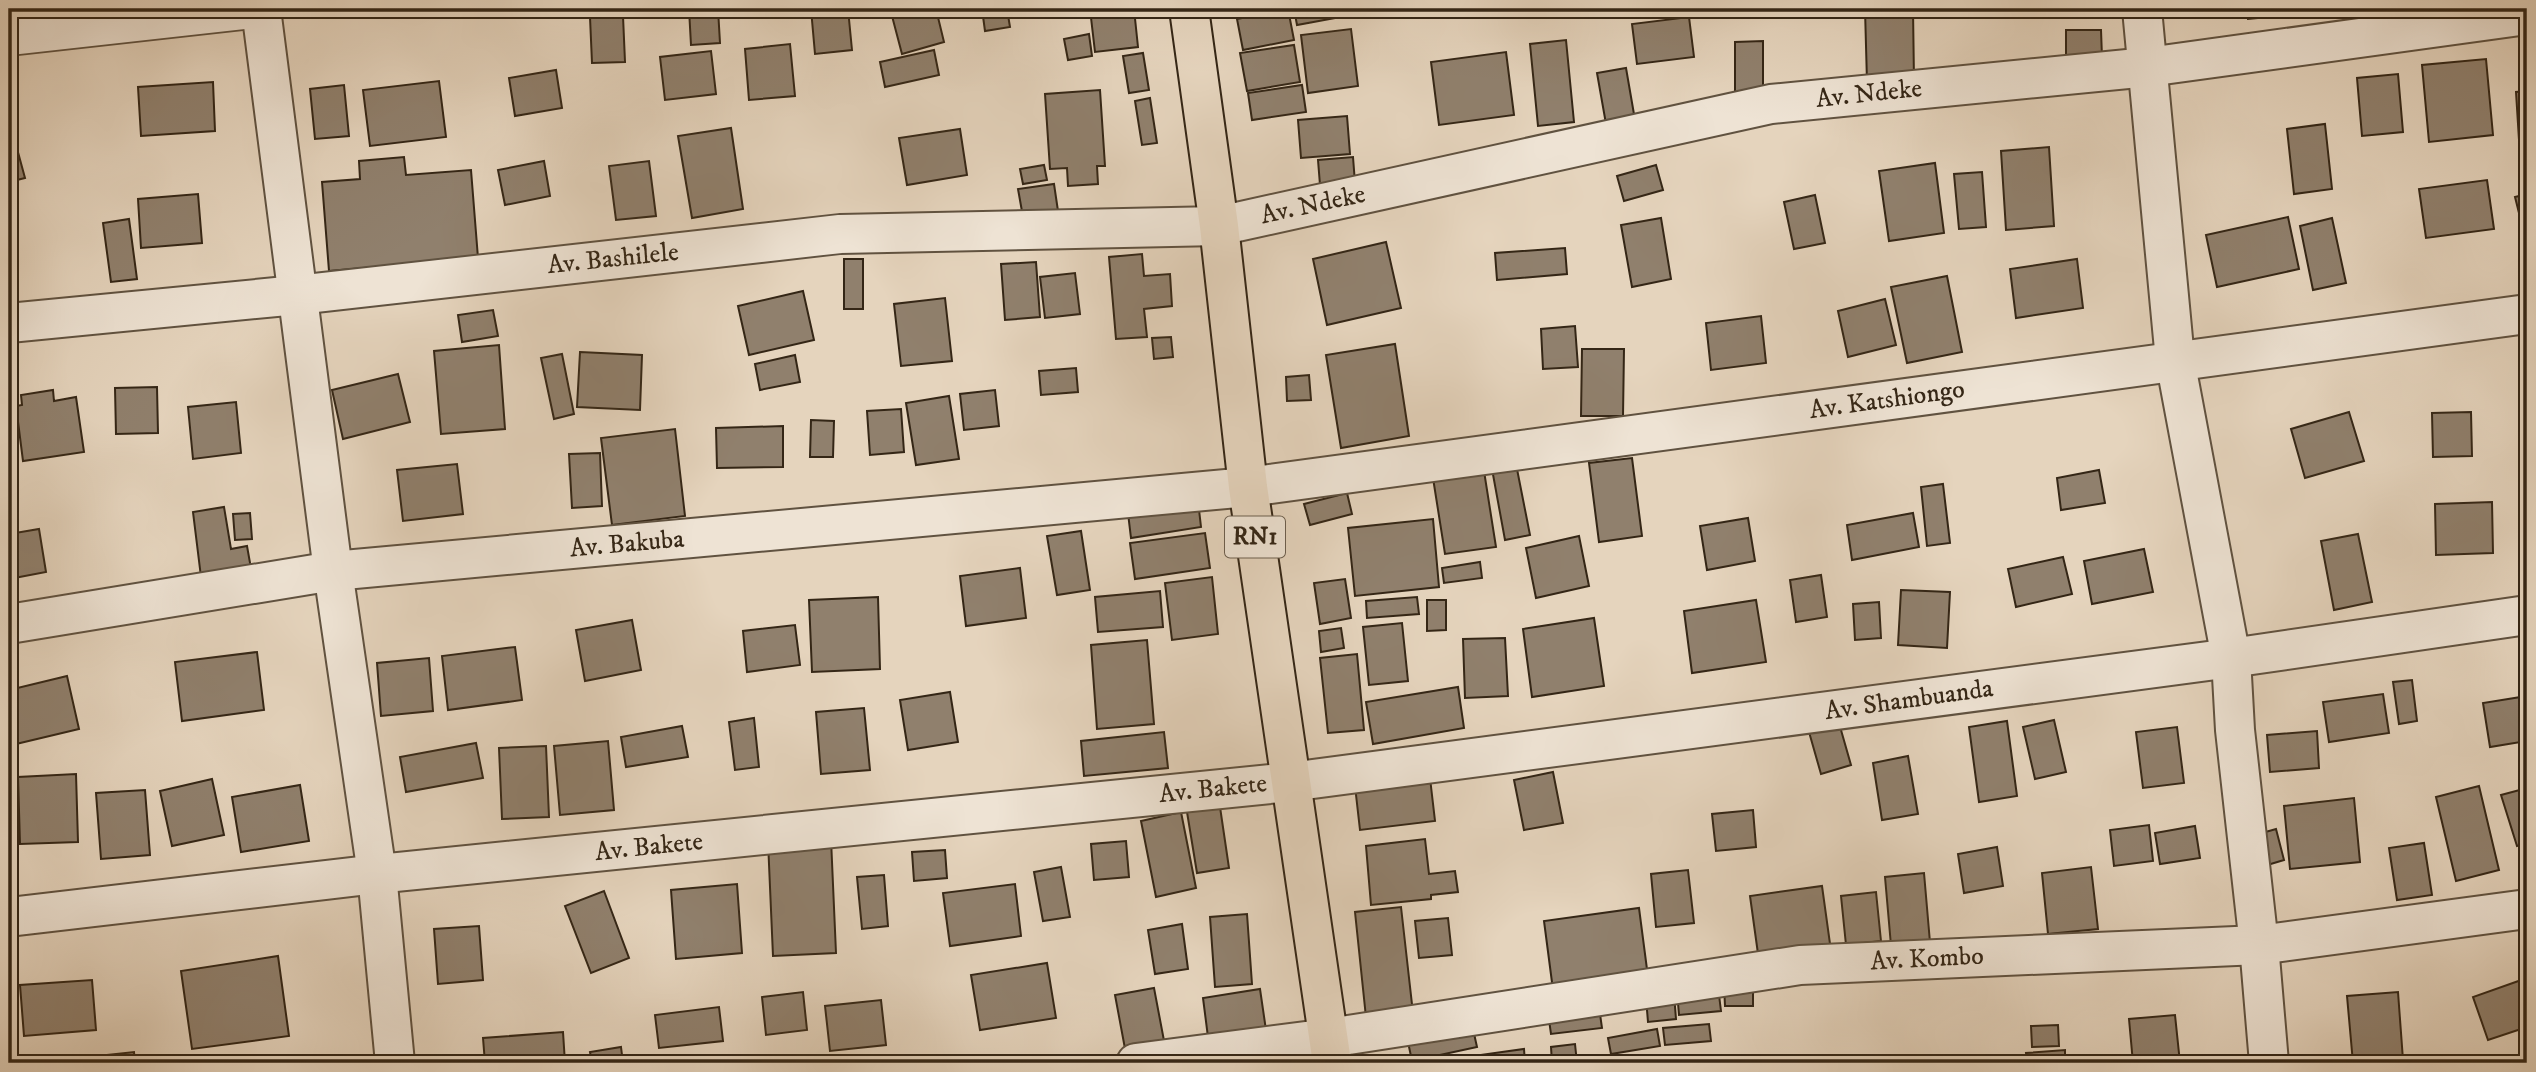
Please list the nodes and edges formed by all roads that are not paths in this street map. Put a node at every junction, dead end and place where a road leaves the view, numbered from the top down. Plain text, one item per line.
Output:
1 (252, 9) edge
2 (261, 9) edge
3 (1189, 9) edge
4 (2142, 9) edge
5 (2527, 15) edge
6 (9, 36) edge
7 (2148, 67) junction
8 (1219, 226) junction
9 (297, 295) junction
10 (2527, 314) edge
11 (9, 323) edge
12 (2175, 360) junction
13 (1248, 487) junction
14 (333, 571) junction
15 (2527, 615) edge
16 (9, 624) edge
17 (2231, 658) junction
18 (1290, 782) junction
19 (377, 874) junction
20 (2527, 909) edge
21 (9, 917) edge
22 (2259, 945) junction
23 (1331, 1051) edge
24 (395, 1063) edge
25 (1136, 1063) edge
26 (2269, 1063) edge

1 - 6 street
2 - 9 street
3 - 8 highway, RN1
4 - 7 street
5 - 7 street, Av. Ndeke
7 - 8 street, Av. Ndeke
7 - 12 street
8 - 9 street, Av. Bashilele
8 - 13 highway, RN1
9 - 11 street, Av. Bashilele
9 - 14 street
10 - 12 street, Av. Katshiongo
12 - 13 street, Av. Katshiongo
12 - 17 street
13 - 14 street, Av. Bakuba
13 - 18 highway, RN1
14 - 16 street, Av. Bakuba
14 - 19 street
15 - 17 street, Av. Shambuanda
17 - 18 street, Av. Shambuanda
17 - 22 street
18 - 19 street, Av. Bakete
18 - 23 highway, RN1
19 - 21 street, Av. Bakete
19 - 24 street
20 - 22 street, Av. Kombo
22 - 23 street, Av. Kombo
22 - 26 street
23 - 25 street, Av. Kombo

